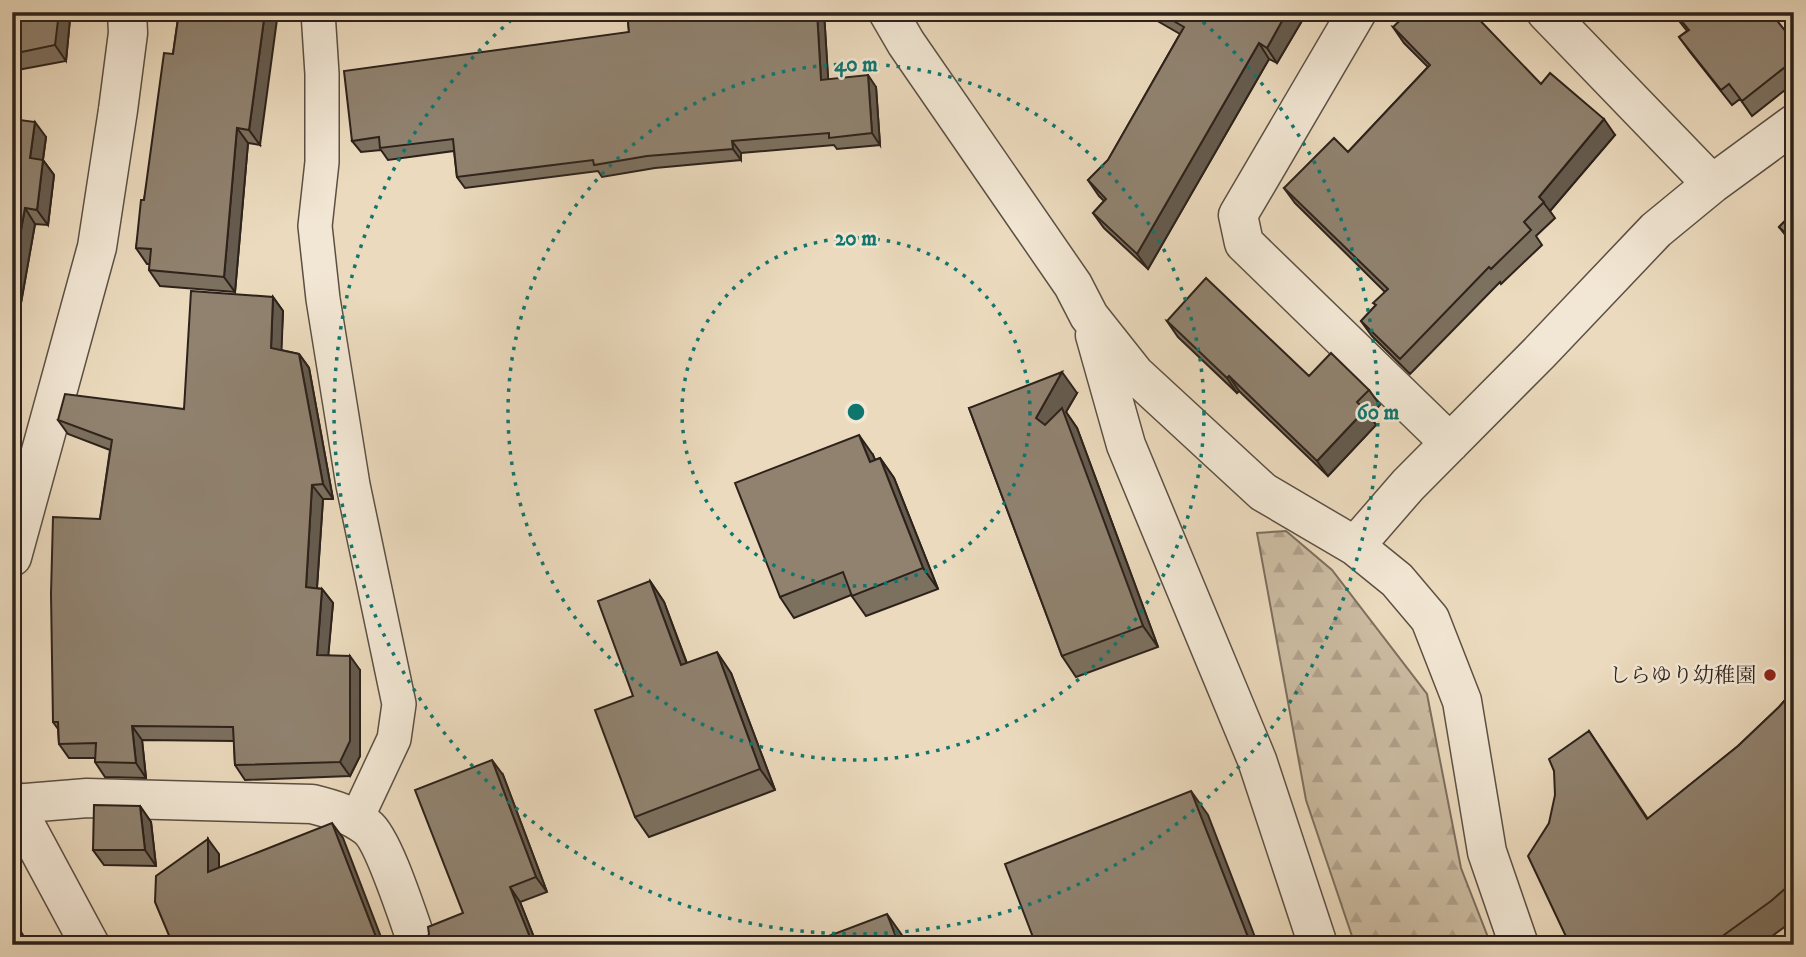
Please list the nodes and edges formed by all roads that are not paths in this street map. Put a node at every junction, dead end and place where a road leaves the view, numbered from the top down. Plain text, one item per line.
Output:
1 (127, 12) edge
2 (318, 12) edge
3 (888, 12) edge
4 (1357, 12) edge
5 (1546, 12) edge
6 (1794, 124) edge
7 (1712, 184) junction
8 (1089, 316) junction
9 (1450, 443) junction
10 (1355, 546) junction
11 (12, 557) edge
12 (13, 802) edge
13 (356, 820) junction
14 (90, 945) edge
15 (418, 945) edge
16 (1318, 945) edge
17 (1519, 945) edge

1 - 11 street
2 - 13 lane
3 - 8 street
4 - 9 street
5 - 7 street
6 - 7 street
7 - 9 street
8 - 10 street
8 - 16 street
9 - 10 street
10 - 17 street
12 - 13 street
12 - 14 street
13 - 15 street

